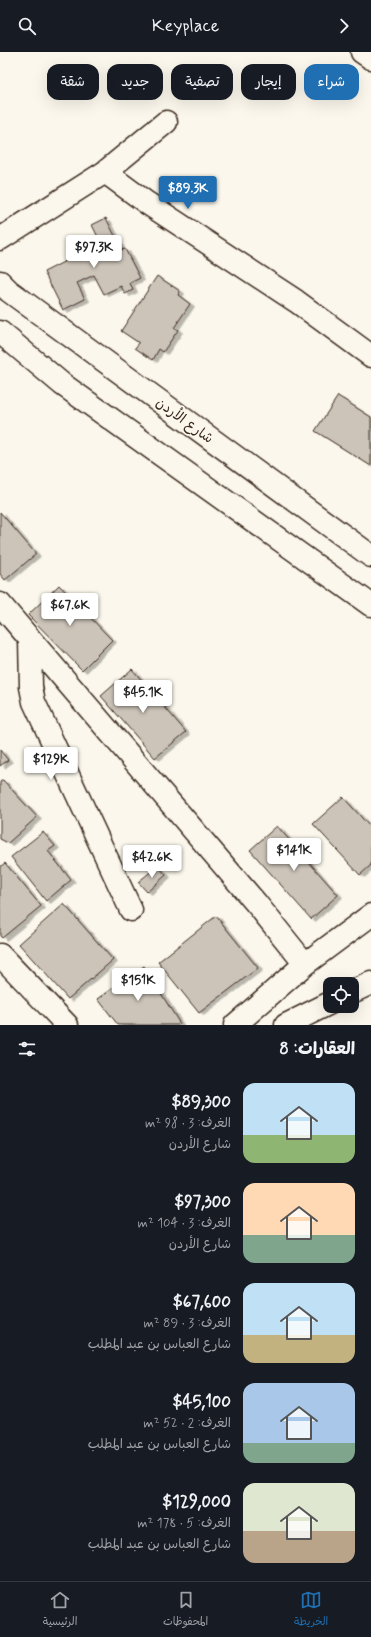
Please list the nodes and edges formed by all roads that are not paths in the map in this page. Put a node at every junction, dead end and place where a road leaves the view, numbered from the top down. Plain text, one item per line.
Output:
1 (362, 52) edge
2 (371, 58) edge
3 (166, 122) dead end
4 (105, 172) junction
5 (0, 239) edge
6 (0, 282) edge
7 (0, 332) edge
8 (371, 356) edge
9 (371, 556) edge
10 (0, 604) edge
11 (371, 605) edge
12 (30, 639) junction
13 (131, 910) dead end
14 (371, 915) edge
15 (0, 955) edge
16 (305, 964) junction
17 (371, 983) edge
18 (359, 989) edge
19 (323, 1006) edge
20 (67, 1025) edge
21 (235, 1025) edge
22 (286, 1025) edge

1 - 2 main road
3 - 4 main road
4 - 5 main road
4 - 8 main road
6 - 9 main road, شارع الأردن
7 - 11 main road
10 - 12 main road
12 - 13 main road
12 - 16 main road
14 - 16 main road
15 - 20 main road
16 - 21 main road
17 - 18 main road
19 - 22 main road

